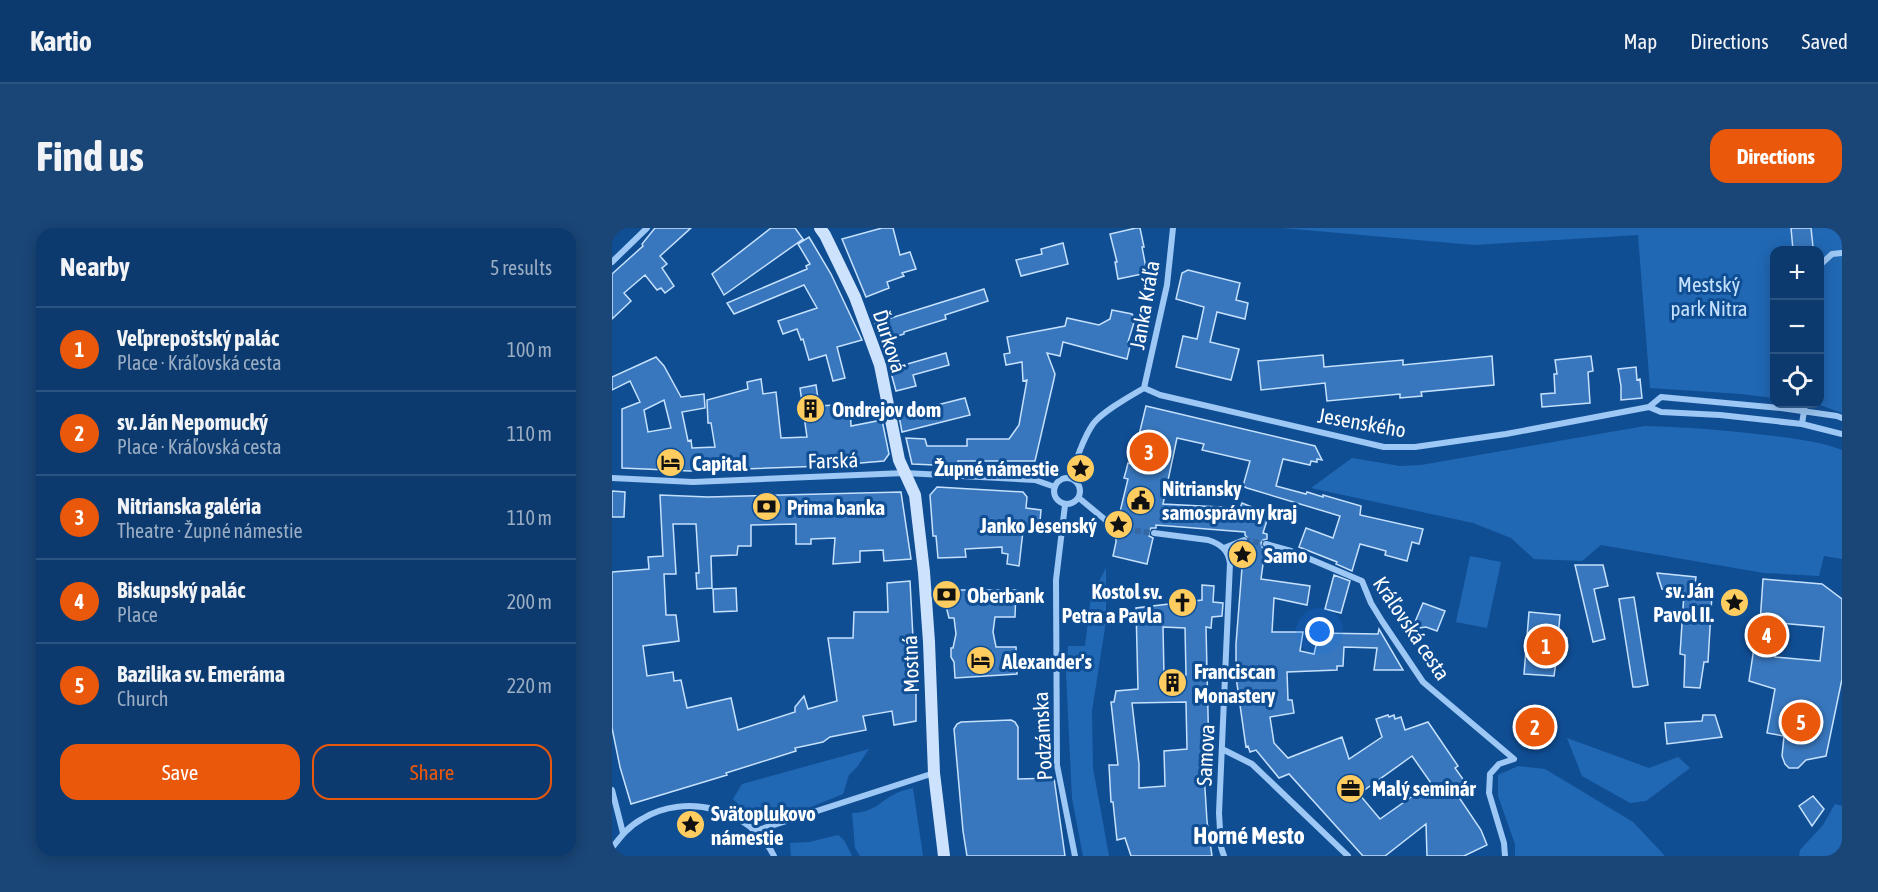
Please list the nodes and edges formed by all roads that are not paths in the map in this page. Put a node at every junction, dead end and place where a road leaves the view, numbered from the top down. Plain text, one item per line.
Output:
1 (647, 228) edge
2 (820, 228) edge
3 (1173, 228) edge
4 (1842, 253) edge
5 (1824, 261) edge
6 (612, 262) edge
7 (1143, 388) junction
8 (1770, 405) edge
9 (1649, 406) junction
10 (1805, 408) edge
11 (1808, 408) edge
12 (1842, 418) edge
13 (1802, 424) junction
14 (1842, 434) edge
15 (904, 473) junction
16 (1071, 477) junction
17 (612, 478) edge
18 (1055, 487) junction
19 (1079, 498) junction
20 (1065, 505) junction
21 (1117, 528) tunnel mouth
22 (1154, 533) tunnel mouth
23 (1244, 540) tunnel mouth
24 (1266, 543) tunnel mouth
25 (1224, 548) junction
26 (1222, 749) junction
27 (934, 773) junction
28 (612, 790) edge
29 (755, 831) junction
30 (623, 833) junction
31 (612, 848) edge
32 (774, 856) edge
33 (944, 856) edge
34 (1075, 856) edge
35 (1224, 856) edge
36 (1348, 856) edge
37 (1505, 856) edge

1 - 6 street
2 - 15 street, Ďurková
3 - 7 street, Janka Kráľa
4 - 5 street
7 - 9 street, Jesenského
7 - 16 street
8 - 9 street, Jesenského
9 - 13 street, Jesenského
10 - 13 street
11 - 12 street, Jesenského
13 - 14 street, Jesenského
15 - 17 street, Farská
15 - 18 street, Farská
15 - 27 street, Mostná
16 - 18 street
16 - 19 street
18 - 20 street
19 - 20 street
19 - 21 street
20 - 34 street, Podzámska
22 - 25 street
23 - 25 street
24 - 37 street, Kráľovská cesta
25 - 26 street, Samova
26 - 35 street, Samova
26 - 36 street
27 - 29 street
27 - 33 street, Mostná
28 - 30 street
29 - 30 street
29 - 32 street
30 - 31 street

